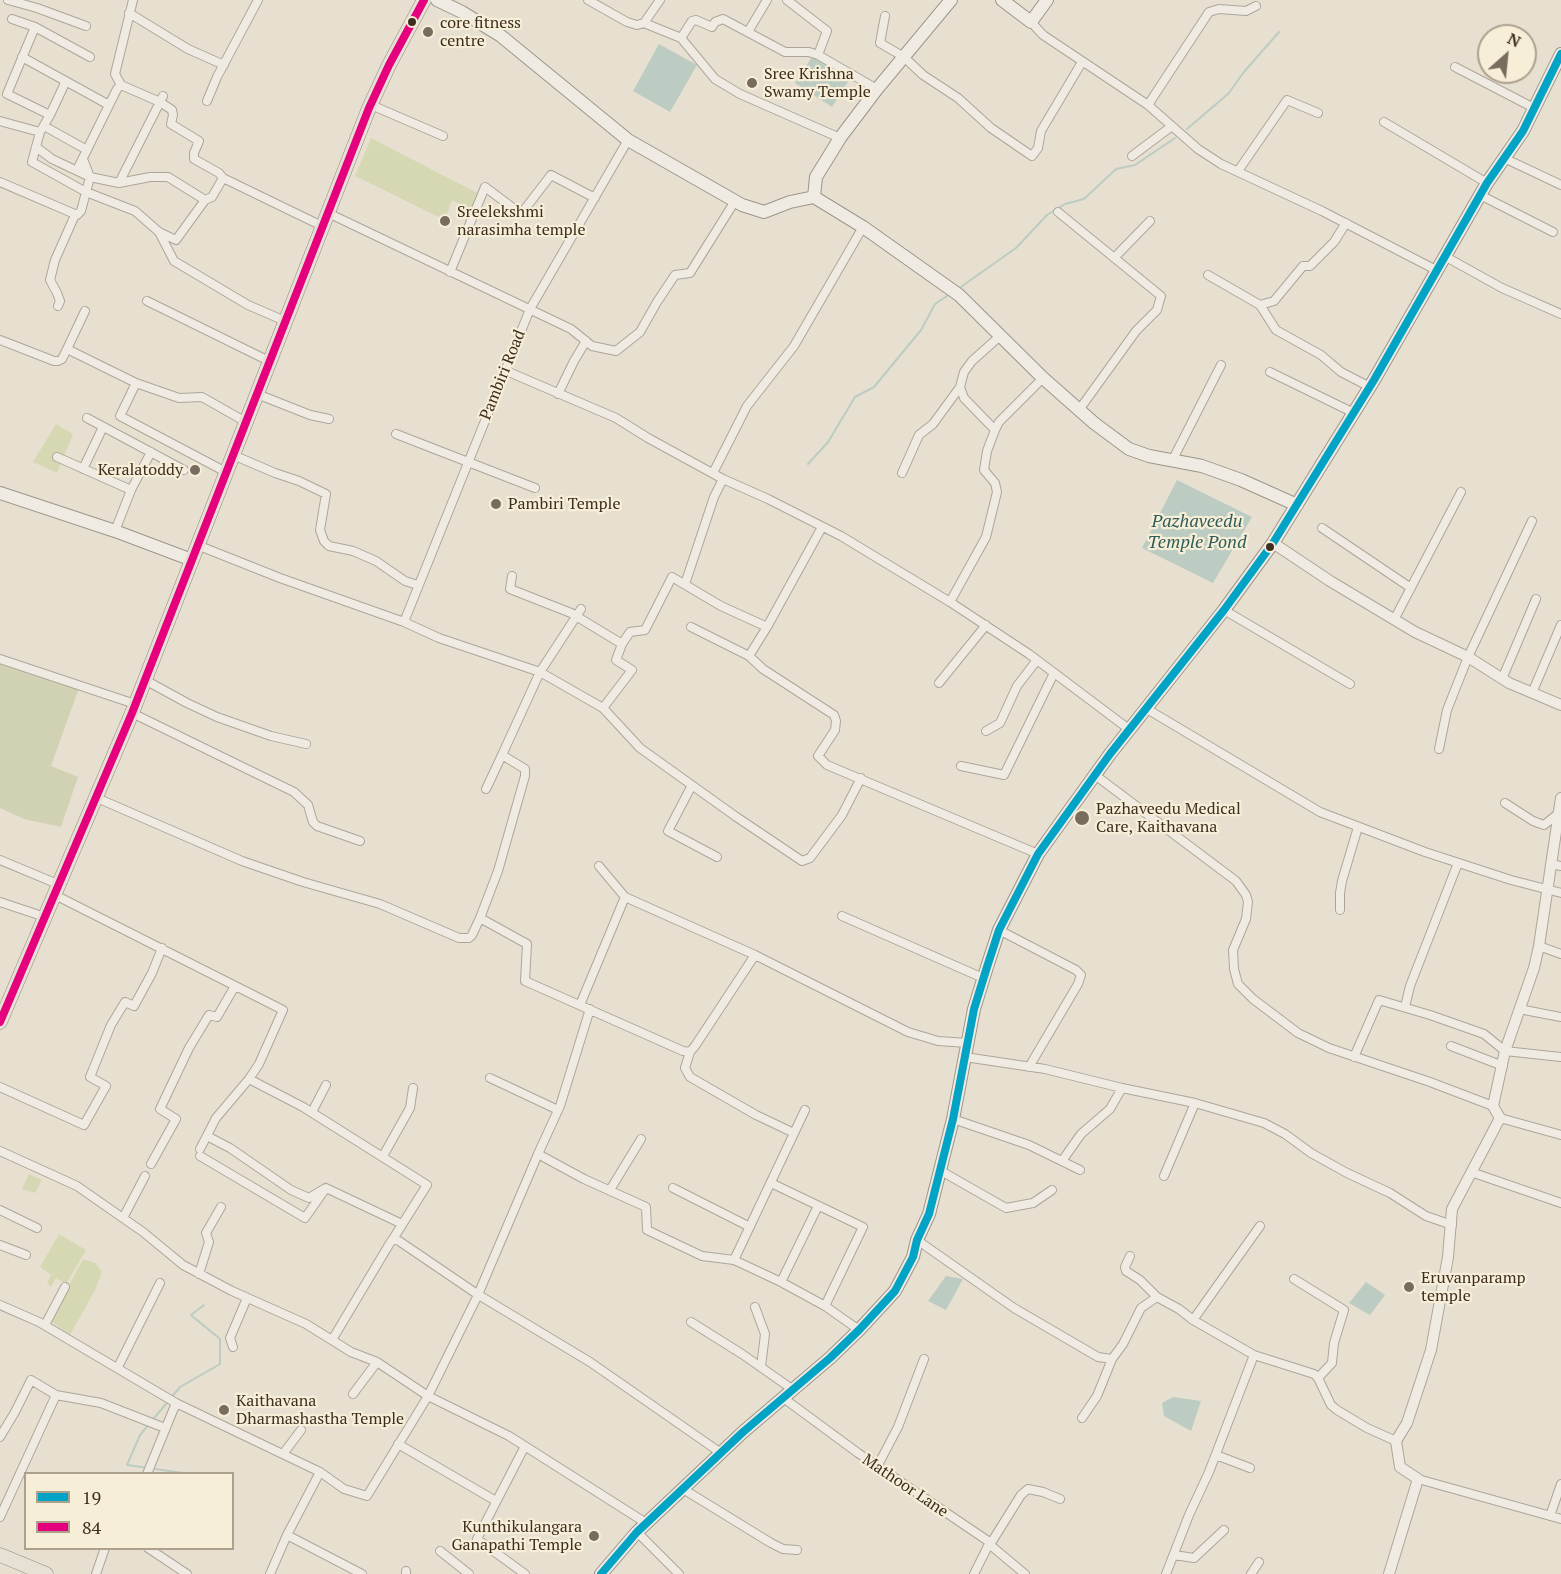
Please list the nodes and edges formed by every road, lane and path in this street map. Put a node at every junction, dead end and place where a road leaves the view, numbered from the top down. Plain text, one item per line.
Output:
1 (8, 0) edge
2 (134, 0) edge
3 (258, 0) edge
4 (424, 0) edge
5 (437, 0) edge
6 (588, 0) edge
7 (660, 0) edge
8 (767, 0) edge
9 (787, 0) edge
10 (951, 0) edge
11 (1002, 0) edge
12 (1047, 0) edge
13 (1256, 6) dead end
14 (129, 13) junction
15 (885, 16) dead end
16 (12, 19) dead end
17 (1031, 21) junction
18 (644, 22) junction
19 (86, 26) dead end
20 (35, 27) junction
21 (748, 32) junction
22 (681, 38) junction
23 (1561, 54) edge
24 (818, 55) junction
25 (22, 57) junction
26 (90, 57) dead end
27 (904, 57) junction
28 (1082, 62) junction
29 (224, 65) junction
30 (1455, 67) dead end
31 (66, 81) junction
32 (121, 85) junction
33 (877, 89) junction
34 (161, 99) junction
35 (207, 101) dead end
36 (109, 105) junction
37 (371, 105) junction
38 (1148, 105) junction
39 (1534, 108) junction
40 (1318, 113) dead end
41 (50, 115) junction
42 (0, 122) edge
43 (1384, 122) dead end
44 (1172, 126) junction
45 (42, 129) junction
46 (443, 136) dead end
47 (840, 138) junction
48 (628, 140) junction
49 (36, 147) junction
50 (85, 155) junction
51 (1132, 156) dead end
52 (1504, 158) junction
53 (77, 170) junction
54 (1238, 171) junction
55 (90, 177) junction
56 (223, 178) junction
57 (0, 182) edge
58 (119, 183) junction
59 (1487, 183) junction
60 (1561, 185) edge
61 (86, 192) junction
62 (1480, 195) junction
63 (814, 197) junction
64 (594, 198) junction
65 (205, 200) junction
66 (735, 201) junction
67 (1058, 212) dead end
68 (328, 213) junction
69 (75, 214) junction
70 (1149, 221) dead end
71 (1346, 223) junction
72 (322, 226) junction
73 (863, 227) junction
74 (159, 232) junction
75 (1553, 232) dead end
76 (1446, 257) junction
77 (1114, 258) junction
78 (1438, 271) junction
79 (450, 272) junction
80 (1208, 275) dead end
81 (147, 301) dead end
82 (1260, 305) junction
83 (58, 306) dead end
84 (530, 309) junction
85 (84, 311) dead end
86 (1561, 314) edge
87 (285, 321) junction
88 (1000, 336) junction
89 (0, 340) edge
90 (586, 341) junction
91 (67, 349) junction
92 (269, 360) junction
93 (1221, 365) dead end
94 (504, 370) junction
95 (1270, 372) dead end
96 (1043, 378) junction
97 (136, 383) junction
98 (960, 387) junction
99 (1370, 387) junction
100 (257, 394) junction
101 (558, 394) junction
102 (1079, 410) junction
103 (1354, 413) junction
104 (87, 418) dead end
105 (329, 419) dead end
106 (246, 422) junction
107 (103, 427) junction
108 (995, 430) junction
109 (396, 434) dead end
110 (151, 452) junction
111 (233, 455) junction
112 (57, 457) dead end
113 (1172, 461) junction
114 (467, 463) junction
115 (83, 469) junction
116 (184, 470) dead end
117 (226, 472) junction
118 (902, 472) dead end
119 (712, 473) junction
120 (723, 479) junction
121 (535, 488) dead end
122 (131, 490) junction
123 (1461, 492) dead end
124 (0, 493) edge
125 (1297, 505) junction
126 (1532, 521) dead end
127 (822, 527) junction
128 (1322, 528) dead end
129 (115, 531) junction
130 (1273, 543) junction
131 (197, 545) junction
132 (192, 560) junction
133 (512, 576) dead end
134 (685, 584) junction
135 (418, 585) junction
136 (1411, 588) junction
137 (1536, 599) dead end
138 (950, 602) junction
139 (1224, 610) junction
140 (578, 612) junction
141 (1394, 620) junction
142 (404, 622) junction
143 (986, 625) junction
144 (1561, 625) edge
145 (691, 627) dead end
146 (767, 627) junction
147 (622, 644) junction
148 (749, 656) junction
149 (1468, 657) junction
150 (0, 659) edge
151 (1037, 660) junction
152 (540, 672) junction
153 (1054, 673) junction
154 (1502, 679) junction
155 (145, 680) junction
156 (939, 683) dead end
157 (1350, 684) dead end
158 (1532, 693) junction
159 (1561, 705) edge
160 (134, 708) junction
161 (603, 708) junction
162 (1147, 709) junction
163 (1130, 730) junction
164 (986, 731) dead end
165 (306, 744) dead end
166 (1439, 749) dead end
167 (502, 754) junction
168 (962, 766) dead end
169 (1095, 776) junction
170 (861, 778) junction
171 (692, 785) junction
172 (486, 789) dead end
173 (97, 798) junction
174 (1561, 798) edge
175 (1504, 803) dead end
176 (1560, 814) edge
177 (1358, 827) junction
178 (360, 841) dead end
179 (1038, 854) junction
180 (717, 857) dead end
181 (0, 860) edge
182 (1458, 863) junction
183 (1556, 865) edge
184 (599, 866) dead end
185 (58, 890) junction
186 (1548, 890) junction
187 (1561, 893) edge
188 (625, 897) junction
189 (0, 902) edge
190 (1340, 910) dead end
191 (842, 916) dead end
192 (45, 917) junction
193 (480, 918) junction
194 (999, 930) junction
195 (1539, 946) junction
196 (162, 948) junction
197 (1561, 954) edge
198 (755, 955) junction
199 (983, 978) junction
200 (235, 986) junction
201 (580, 1005) junction
202 (1405, 1007) junction
203 (590, 1009) junction
204 (1519, 1009) junction
205 (1561, 1017) edge
206 (0, 1022) edge
207 (968, 1043) junction
208 (1451, 1046) dead end
209 (1505, 1051) junction
210 (690, 1052) junction
211 (965, 1057) junction
212 (1354, 1057) junction
213 (1561, 1057) edge
214 (1503, 1066) junction
215 (1029, 1067) junction
216 (490, 1078) dead end
217 (249, 1079) junction
218 (326, 1085) dead end
219 (0, 1087) edge
220 (413, 1088) dead end
221 (1122, 1088) junction
222 (1195, 1103) junction
223 (1493, 1106) junction
224 (558, 1110) junction
225 (805, 1110) dead end
226 (312, 1112) junction
227 (1500, 1118) junction
228 (953, 1119) junction
229 (794, 1133) junction
230 (1561, 1135) edge
231 (207, 1137) junction
232 (641, 1139) dead end
233 (0, 1151) edge
234 (538, 1154) junction
235 (383, 1156) junction
236 (1062, 1161) junction
237 (151, 1164) dead end
238 (1080, 1170) dead end
239 (941, 1171) junction
240 (1471, 1173) junction
241 (144, 1176) dead end
242 (1164, 1176) dead end
243 (771, 1183) junction
244 (326, 1188) junction
245 (673, 1188) dead end
246 (610, 1190) junction
247 (1052, 1190) dead end
248 (1561, 1203) edge
249 (818, 1206) junction
250 (221, 1207) dead end
251 (0, 1210) edge
252 (123, 1218) junction
253 (402, 1224) junction
254 (1260, 1226) dead end
255 (1452, 1226) junction
256 (750, 1227) junction
257 (37, 1228) dead end
258 (393, 1239) junction
259 (917, 1240) junction
260 (0, 1245) edge
261 (26, 1255) dead end
262 (1130, 1256) dead end
263 (734, 1260) junction
264 (199, 1274) junction
265 (1294, 1279) dead end
266 (781, 1282) junction
267 (160, 1283) dead end
268 (65, 1287) dead end
269 (477, 1294) junction
270 (1157, 1297) junction
271 (247, 1298) junction
272 (0, 1305) edge
273 (825, 1306) junction
274 (754, 1307) dead end
275 (1193, 1320) junction
276 (691, 1322) dead end
277 (45, 1325) junction
278 (859, 1330) junction
279 (332, 1340) junction
280 (233, 1347) dead end
281 (1254, 1355) junction
282 (924, 1359) dead end
283 (1112, 1359) junction
284 (377, 1362) junction
285 (118, 1366) junction
286 (761, 1367) junction
287 (1318, 1378) junction
288 (787, 1393) junction
289 (353, 1394) dead end
290 (56, 1395) junction
291 (428, 1396) junction
292 (176, 1403) junction
293 (1082, 1418) dead end
294 (165, 1428) junction
295 (300, 1430) dead end
296 (0, 1437) edge
297 (1396, 1442) junction
298 (398, 1444) junction
299 (525, 1446) junction
300 (721, 1453) junction
301 (283, 1454) junction
302 (1216, 1455) junction
303 (878, 1465) junction
304 (1250, 1468) dead end
305 (147, 1472) edge
306 (321, 1473) junction
307 (1418, 1479) junction
308 (1561, 1484) edge
309 (683, 1489) junction
310 (1060, 1499) dead end
311 (496, 1501) junction
312 (1550, 1516) junction
313 (0, 1517) edge
314 (1561, 1519) edge
315 (646, 1522) junction
316 (1224, 1530) dead end
317 (637, 1532) junction
318 (287, 1535) junction
319 (990, 1544) junction
320 (104, 1550) edge
321 (151, 1550) edge
322 (797, 1550) dead end
323 (440, 1551) dead end
324 (0, 1555) edge
325 (1174, 1555) junction
326 (1259, 1562) dead end
327 (46, 1574) edge
328 (96, 1574) edge
329 (187, 1574) edge
330 (270, 1574) edge
331 (362, 1574) edge
332 (469, 1574) edge
333 (525, 1574) edge
334 (601, 1574) edge
335 (679, 1574) edge
336 (974, 1574) edge
337 (1025, 1574) edge
338 (1166, 1574) edge
339 (1251, 1574) edge
340 (1389, 1574) edge

1 - 19 street
2 - 14 street
3 - 29 street
4 - 37 main road
5 - 48 main road
6 - 18 street
7 - 18 street
8 - 21 street
9 - 24 street
10 - 27 main road
11 - 17 main road
12 - 17 main road
13 - 38 street
14 - 29 street
14 - 32 street
15 - 27 street
16 - 20 street
17 - 28 street
18 - 22 street
20 - 25 street
20 - 26 street
21 - 22 street
21 - 24 street
22 - 47 street
23 - 39 main road
24 - 33 street
25 - 31 street
25 - 41 street
27 - 28 street
27 - 33 main road
28 - 38 street
29 - 35 street
30 - 39 street
31 - 36 street
31 - 41 street
32 - 34 street
32 - 36 street
33 - 47 main road
34 - 56 street
34 - 58 street
36 - 50 street
37 - 46 street
37 - 68 main road
38 - 44 street
39 - 52 main road
40 - 54 street
41 - 45 street
42 - 45 street
43 - 59 street
44 - 51 street
44 - 54 street
45 - 49 street
45 - 50 street
47 - 63 main road
48 - 64 street, Pambiri Road
48 - 66 main road
49 - 53 street
49 - 61 street
50 - 53 street
50 - 55 street
52 - 59 main road
52 - 60 street
53 - 55 street
54 - 71 street
55 - 58 street
55 - 61 street
56 - 65 street
56 - 72 street
57 - 69 street
58 - 65 street
59 - 62 main road
61 - 69 street
61 - 74 street
62 - 75 street
62 - 76 main road
63 - 66 main road
63 - 73 main road
64 - 79 street
64 - 84 street, Pambiri Road
65 - 74 street
66 - 90 street
67 - 77 street
68 - 72 main road
68 - 79 street
69 - 83 street
70 - 77 street
71 - 78 street
71 - 82 street
72 - 87 main road
73 - 88 main road
73 - 119 street
74 - 87 street
76 - 78 main road
76 - 86 street
77 - 102 street
78 - 99 main road
79 - 84 street
80 - 82 street
81 - 92 street
82 - 99 street
84 - 90 street
84 - 94 street, Pambiri Road
85 - 91 street
87 - 92 main road
88 - 96 main road
88 - 98 street
89 - 91 street
90 - 101 street
91 - 97 street
92 - 100 main road
93 - 113 street
94 - 101 street
94 - 114 street, Pambiri Road
95 - 103 street
96 - 102 main road
96 - 108 street
97 - 106 street
97 - 117 street
98 - 108 street
98 - 118 street
99 - 103 main road
100 - 105 street
100 - 106 main road
101 - 119 street
102 - 113 main road
103 - 125 main road
104 - 107 street
106 - 111 main road
107 - 110 street
107 - 115 street
108 - 138 street
109 - 114 street
110 - 116 street
110 - 122 street
111 - 117 main road
111 - 135 street
112 - 115 street
113 - 125 main road
114 - 121 street
114 - 135 street, Pambiri Road
115 - 122 street
117 - 131 main road
119 - 120 street
120 - 127 street
120 - 134 street
122 - 129 street
123 - 136 street
124 - 129 main road
125 - 130 main road
126 - 149 street
127 - 138 street
127 - 146 street
128 - 136 street
129 - 132 main road
130 - 139 main road
130 - 141 street
131 - 132 main road
131 - 142 street
132 - 155 main road
133 - 140 street
134 - 146 street
134 - 147 street
135 - 142 street, Pambiri Road
136 - 141 street
137 - 154 street
138 - 143 street
139 - 157 street
139 - 162 main road
140 - 147 street
140 - 152 street
141 - 149 street
142 - 152 street
143 - 151 street
143 - 156 street
144 - 158 street
145 - 148 street
146 - 148 street
147 - 161 street
148 - 170 street
149 - 154 street
149 - 166 street
150 - 160 street
151 - 153 street
151 - 164 street
152 - 161 street
152 - 167 street
153 - 163 street
153 - 168 street
154 - 158 street
155 - 160 main road
155 - 165 street
158 - 159 street
160 - 173 main road
160 - 178 street
161 - 171 street
162 - 163 main road
162 - 177 street
163 - 169 main road
167 - 172 street
167 - 193 street
169 - 179 main road
169 - 212 street
170 - 171 street
170 - 179 street
171 - 180 street
173 - 185 main road
173 - 193 street
174 - 176 street
175 - 176 street
176 - 183 street
177 - 182 street
177 - 190 street
179 - 194 main road
181 - 185 street
182 - 186 street
182 - 202 street
183 - 186 street
184 - 188 street
185 - 192 main road
185 - 196 street
186 - 187 street
186 - 195 street
188 - 198 street
188 - 201 street
189 - 192 street
191 - 199 street
192 - 206 main road
193 - 201 street
194 - 199 main road
194 - 215 street
195 - 197 street
195 - 204 street
196 - 200 street
196 - 219 street
198 - 207 street
198 - 210 street
199 - 207 main road
200 - 217 street
200 - 237 street
201 - 203 street
202 - 209 street
202 - 212 street
203 - 210 street
203 - 224 street
204 - 205 street
204 - 209 street
207 - 211 main road
208 - 214 street
209 - 213 street
209 - 214 street
210 - 229 street
211 - 215 street
211 - 228 main road
212 - 223 street
214 - 223 street
215 - 221 street
216 - 224 street
217 - 226 street
217 - 231 street
218 - 226 street
220 - 235 street
221 - 222 street
221 - 236 street
222 - 242 street
222 - 255 street
223 - 227 street
224 - 234 street
225 - 229 street
226 - 235 street
227 - 230 street
227 - 240 street
228 - 236 street
228 - 239 main road
229 - 243 street
231 - 244 street
231 - 244 street
232 - 246 street
233 - 252 street
234 - 246 street
234 - 269 street
235 - 253 street
236 - 238 street
239 - 247 street
239 - 259 main road
240 - 248 street
240 - 255 street
241 - 252 street
243 - 249 street
243 - 256 street
244 - 253 street
245 - 256 street
246 - 263 street
249 - 266 street
249 - 273 street
250 - 264 street
251 - 257 street
252 - 264 street
253 - 258 street
254 - 275 street
255 - 297 street
256 - 263 street
258 - 269 street
258 - 279 street
259 - 278 main road
259 - 283 street
260 - 261 street
262 - 270 street
263 - 266 street
264 - 271 street
265 - 287 street
266 - 273 street
267 - 285 street
268 - 277 street
269 - 291 street
269 - 300 street
270 - 275 street
270 - 283 street
271 - 279 street
271 - 280 street
272 - 277 street
273 - 278 street
274 - 286 street
275 - 281 street
276 - 286 street, Mathoor Lane
277 - 285 street
278 - 288 main road
279 - 284 street
281 - 287 street
281 - 302 street
282 - 303 street
283 - 293 street
284 - 289 street
284 - 291 street
285 - 292 street
286 - 288 street, Mathoor Lane
287 - 297 street
288 - 300 main road
288 - 303 street, Mathoor Lane
290 - 294 street
290 - 296 street
290 - 313 street
291 - 298 street
291 - 299 street
292 - 294 street
292 - 301 street
294 - 305 street
295 - 301 street
297 - 307 street
298 - 306 street
298 - 311 street
299 - 311 street
299 - 315 street
300 - 309 main road
301 - 306 street
302 - 304 street
302 - 325 street
303 - 319 street, Mathoor Lane
306 - 318 street
307 - 312 street
307 - 340 street
308 - 312 street
309 - 315 main road
309 - 322 street
310 - 319 street
311 - 333 street
312 - 314 street
315 - 317 main road
316 - 325 street
317 - 334 main road
317 - 335 street
318 - 330 street
318 - 331 street
319 - 336 street
319 - 337 street, Mathoor Lane
320 - 328 street
321 - 329 street
323 - 332 street
324 - 327 main road
325 - 338 street
326 - 339 street

